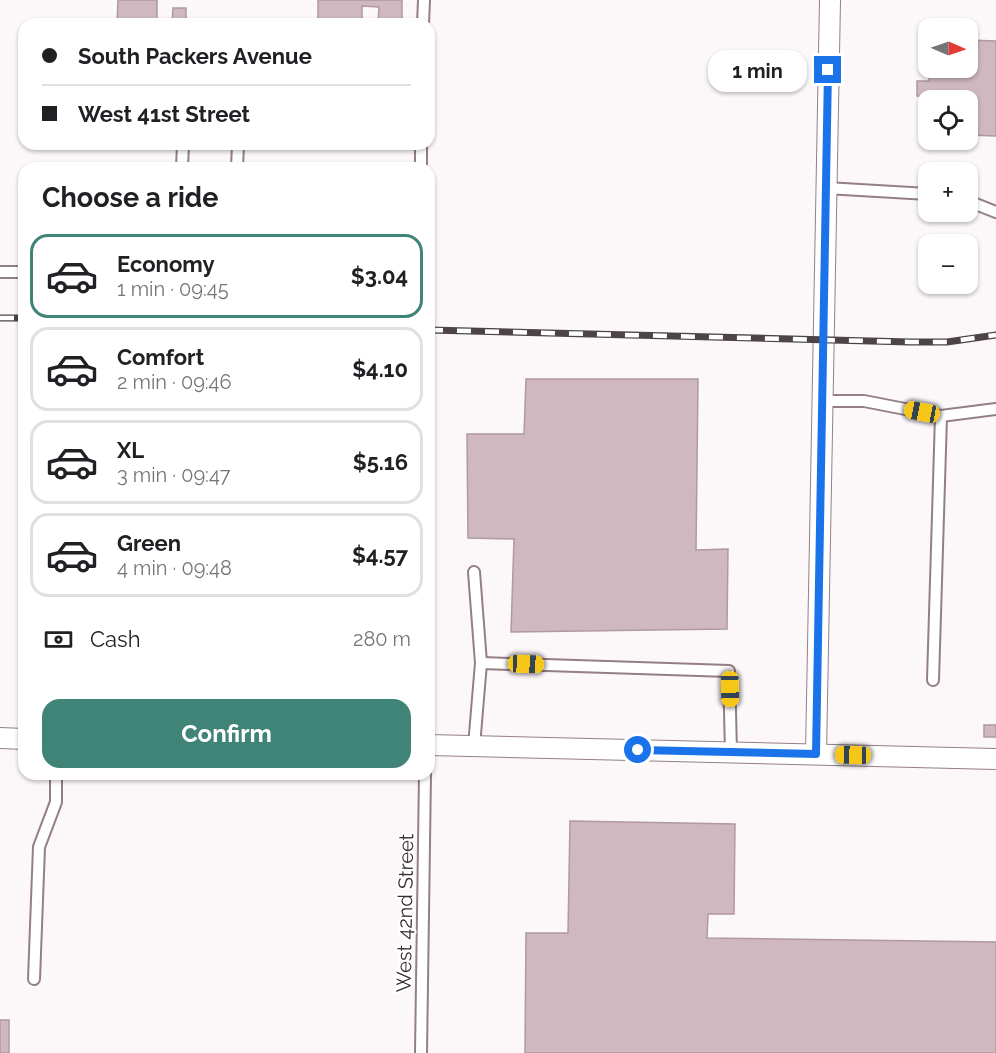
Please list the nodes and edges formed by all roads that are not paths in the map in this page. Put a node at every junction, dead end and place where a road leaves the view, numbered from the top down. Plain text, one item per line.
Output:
1 (424, 0) edge
2 (830, 0) edge
3 (423, 18) edge
4 (825, 188) junction
5 (918, 193) edge
6 (978, 205) edge
7 (996, 212) edge
8 (0, 272) edge
9 (18, 272) edge
10 (821, 401) junction
11 (996, 409) edge
12 (941, 416) junction
13 (474, 572) dead end
14 (481, 663) junction
15 (933, 680) dead end
16 (0, 738) edge
17 (18, 739) edge
18 (435, 745) edge
19 (474, 746) junction
20 (731, 752) junction
21 (816, 754) junction
22 (996, 759) edge
23 (56, 780) edge
24 (425, 780) edge
25 (34, 979) dead end
26 (421, 1053) edge

1 - 3 lane
2 - 4 street
4 - 5 lane
4 - 10 street
6 - 7 lane
8 - 9 lane
10 - 12 lane
10 - 21 street
11 - 12 lane
12 - 15 lane
13 - 14 lane
14 - 19 lane
14 - 20 lane
16 - 17 street
18 - 19 street
19 - 20 street
20 - 21 street
21 - 22 street
23 - 25 lane
24 - 26 lane, West 42nd Street

